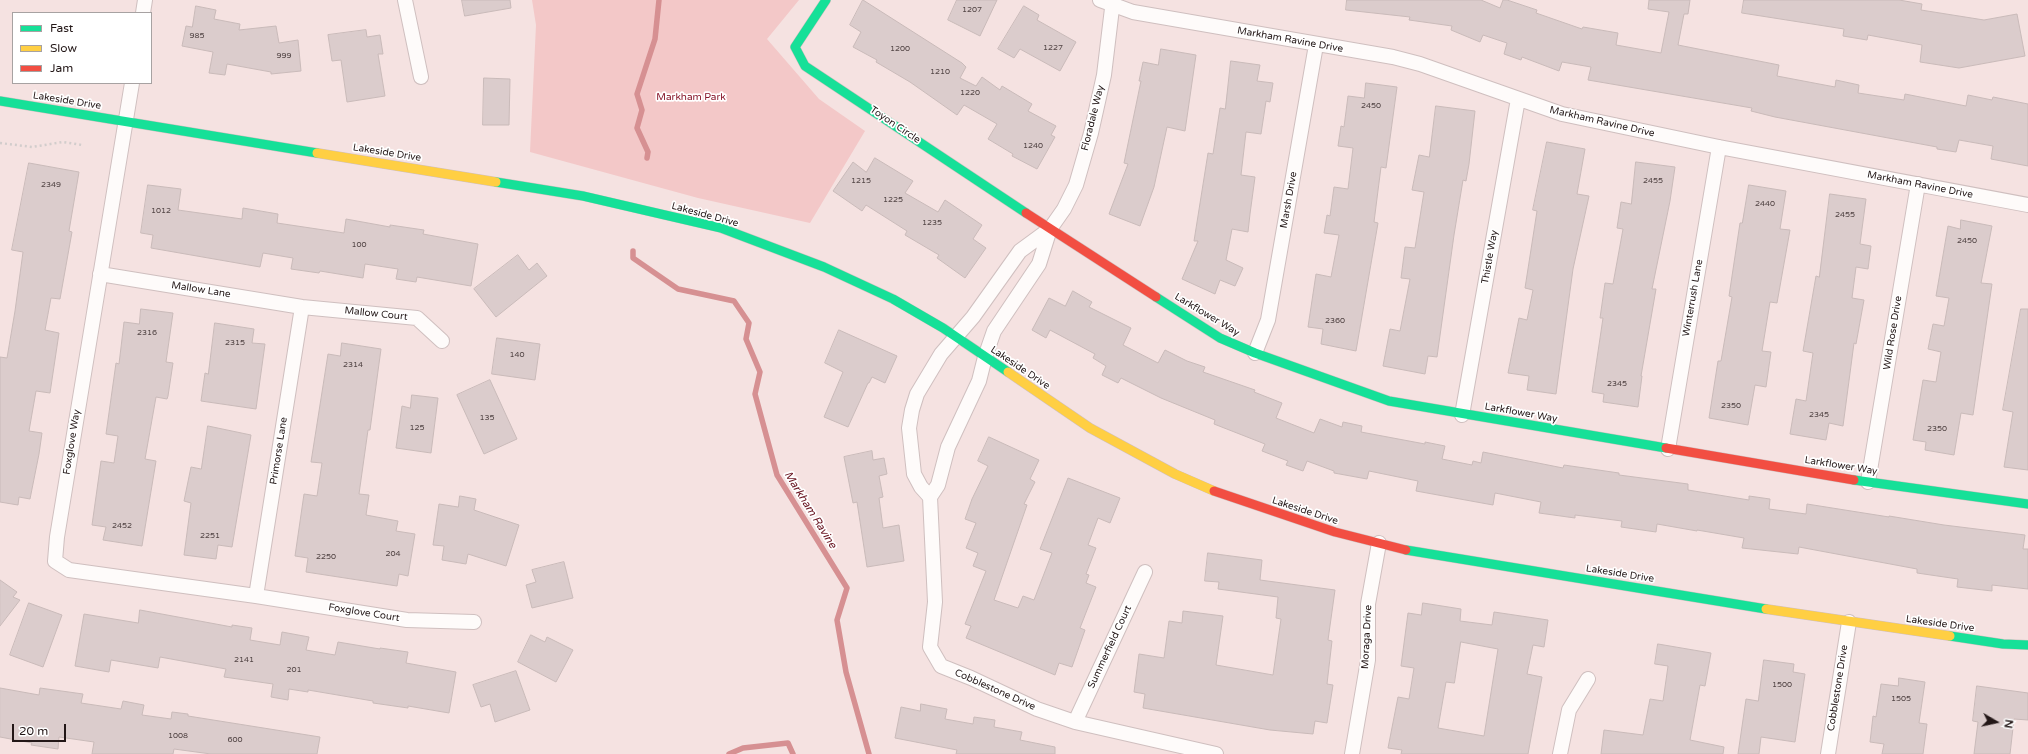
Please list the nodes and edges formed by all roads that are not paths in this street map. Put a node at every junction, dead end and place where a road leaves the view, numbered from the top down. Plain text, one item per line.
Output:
1 (145, 0) edge
2 (405, 0) edge
3 (826, 0) edge
4 (1108, 2) edge
5 (143, 12) edge
6 (1316, 45) junction
7 (421, 77) dead end
8 (132, 84) edge
9 (1518, 99) junction
10 (0, 101) edge
11 (125, 121) junction
12 (1719, 147) junction
13 (1918, 184) junction
14 (2028, 205) edge
15 (1050, 229) junction
16 (100, 274) junction
17 (302, 307) junction
18 (956, 338) junction
19 (442, 341) dead end
20 (1254, 353) junction
21 (984, 357) junction
22 (1462, 415) junction
23 (1668, 450) junction
24 (1868, 482) junction
25 (930, 497) junction
26 (2028, 504) edge
27 (1378, 543) junction
28 (1145, 572) dead end
29 (256, 596) junction
30 (474, 622) dead end
31 (1849, 622) junction
32 (2028, 645) edge
33 (1588, 679) dead end
34 (1075, 722) junction
35 (1216, 754) edge
36 (1352, 754) edge
37 (1560, 754) edge
38 (1828, 754) edge

1 - 5 street
2 - 7 street
3 - 15 street, Toyon Circle
4 - 6 street, Markham Ravine Drive
4 - 15 street, Floradale Way
6 - 9 street, Markham Ravine Drive
6 - 20 street, Marsh Drive
8 - 11 street, Foxglove Way
9 - 12 street, Markham Ravine Drive
9 - 22 street, Thistle Way
10 - 11 street, Lakeside Drive
11 - 16 street, Foxglove Way
11 - 18 street, Lakeside Drive
12 - 13 street, Markham Ravine Drive
12 - 23 street, Winterrush Lane
13 - 14 street, Markham Ravine Drive
13 - 24 street, Wild Rose Drive
15 - 18 street, Floradale Way
15 - 20 street, Larkflower Way
15 - 21 street, Floradale Way
16 - 17 street, Mallow Lane
16 - 29 street, Foxglove Way
17 - 19 street, Mallow Court
17 - 29 street, Primorse Lane
18 - 21 street, Lakeside Drive
18 - 25 street
20 - 22 street, Larkflower Way
21 - 25 street
21 - 27 street, Lakeside Drive
22 - 23 street, Larkflower Way
23 - 24 street, Larkflower Way
24 - 26 street, Larkflower Way
25 - 34 street, Cobblestone Drive
27 - 31 street, Lakeside Drive
27 - 36 street, Moraga Drive
28 - 34 street, Summerfield Court
29 - 30 street, Foxglove Court
31 - 32 street, Lakeside Drive
31 - 38 street, Cobblestone Drive
33 - 37 street
34 - 35 street, Cobblestone Drive

